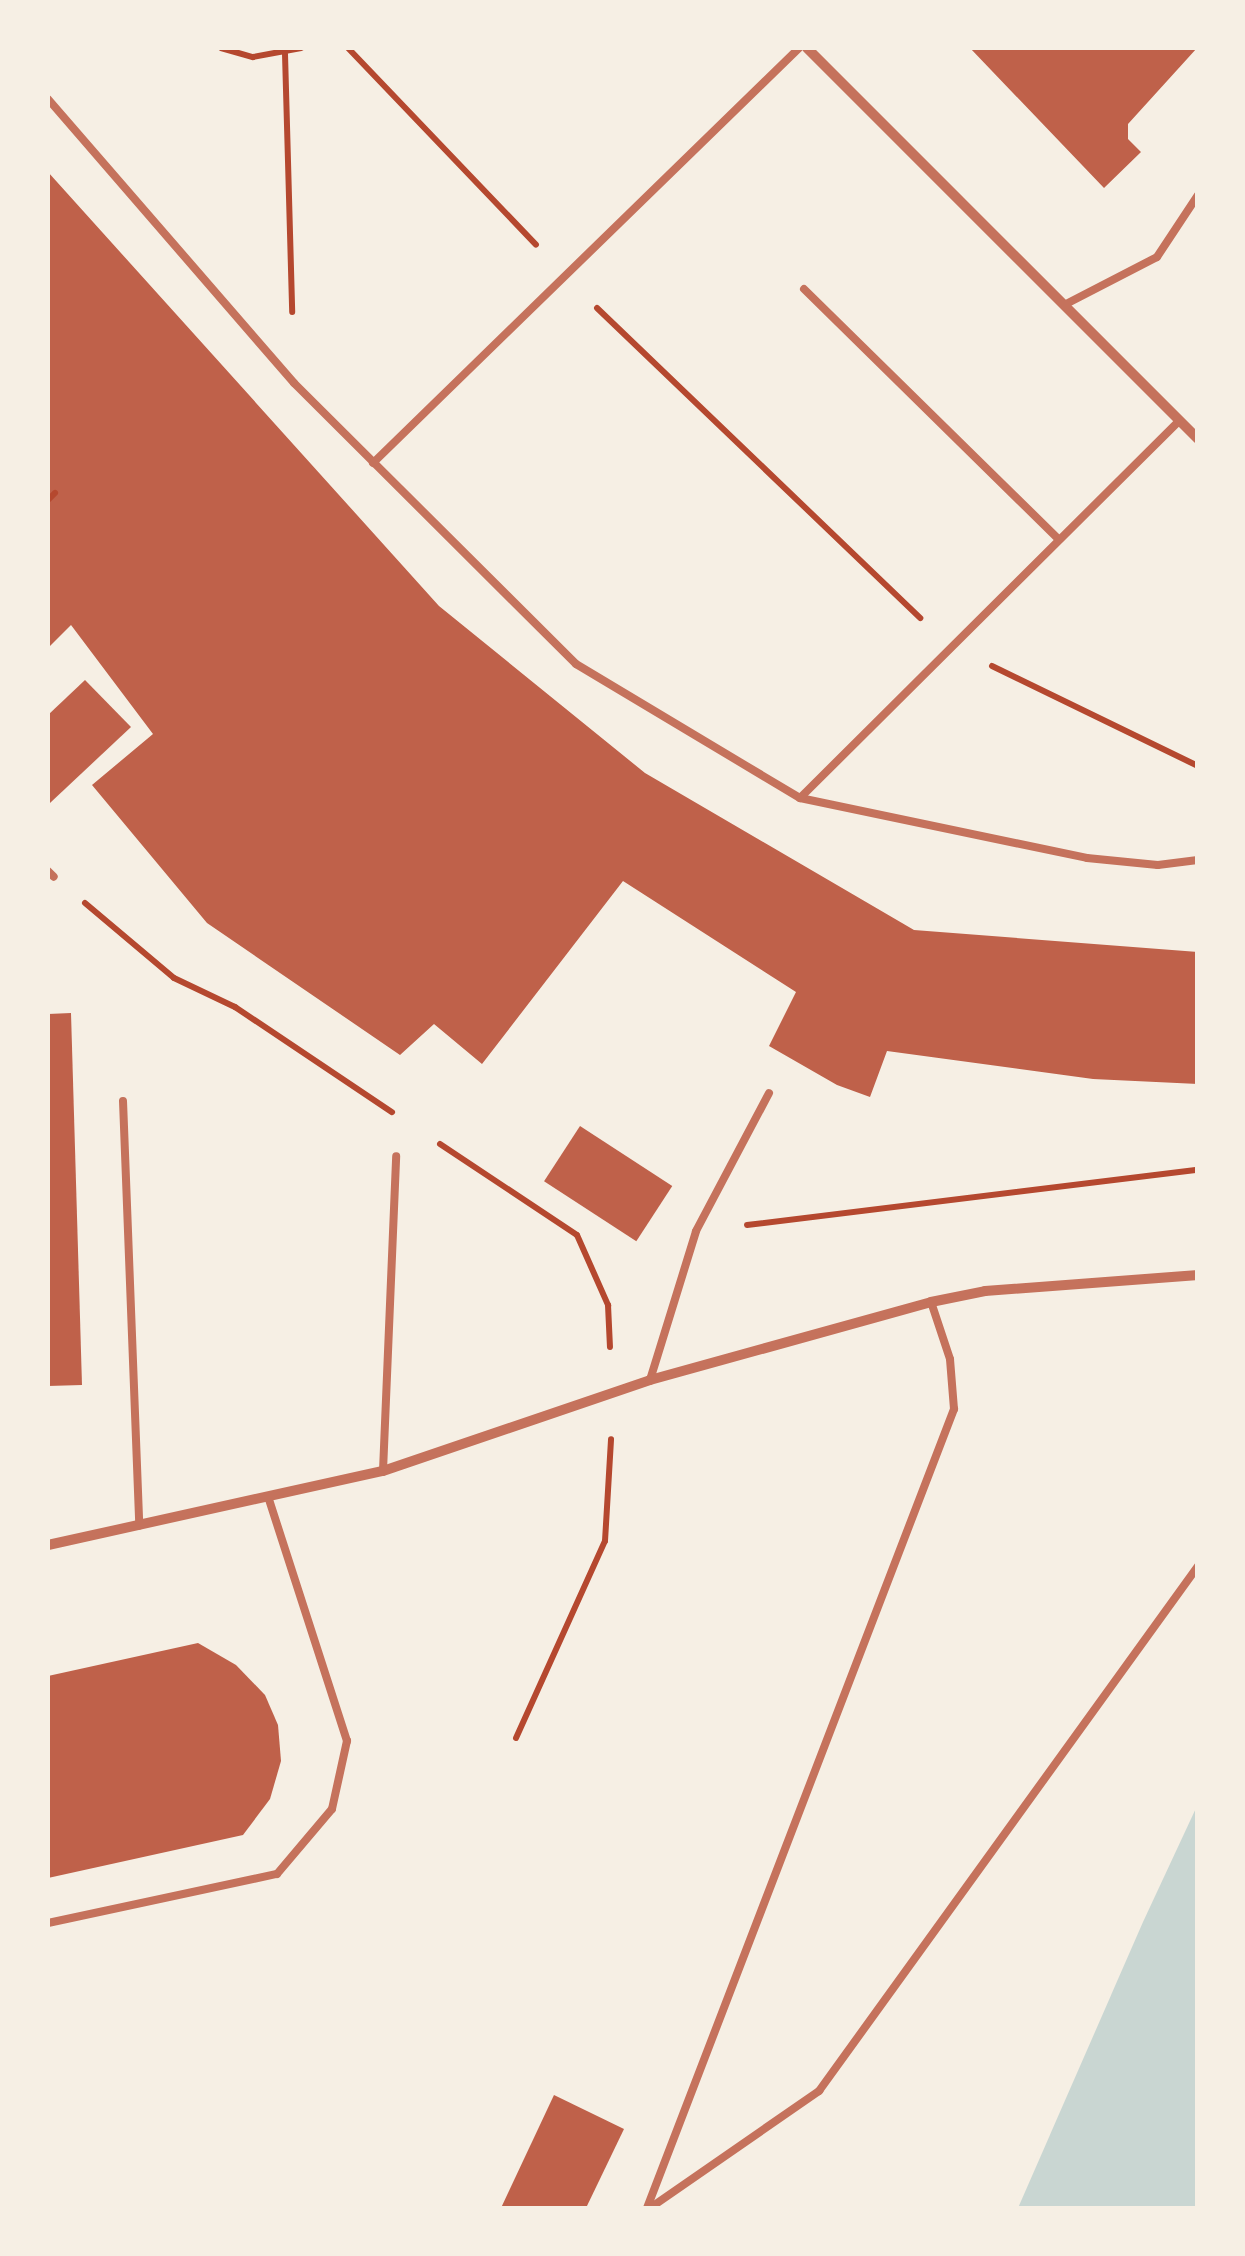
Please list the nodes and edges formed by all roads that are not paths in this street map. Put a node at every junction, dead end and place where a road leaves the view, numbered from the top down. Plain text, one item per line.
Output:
1 (799, 48) edge
2 (807, 48) edge
3 (48, 100) edge
4 (1198, 195) edge
5 (804, 289) dead end
6 (1066, 304) junction
7 (1178, 422) junction
8 (1198, 440) edge
9 (373, 464) junction
10 (1057, 538) junction
11 (800, 798) junction
12 (1198, 860) edge
13 (769, 1093) dead end
14 (123, 1100) dead end
15 (396, 1156) dead end
16 (1198, 1275) edge
17 (931, 1302) junction
18 (650, 1380) junction
19 (383, 1471) junction
20 (270, 1498) junction
21 (140, 1530) junction
22 (48, 1546) edge
23 (1198, 1566) edge
24 (48, 1923) edge
25 (649, 2208) edge

1 - 9 lane
2 - 6 street
3 - 9 lane
4 - 6 lane
5 - 10 lane
6 - 7 street
7 - 8 street
7 - 10 lane
9 - 11 lane
10 - 11 lane
11 - 12 lane
13 - 18 lane
14 - 21 lane
15 - 19 lane
16 - 17 street
17 - 18 street
17 - 25 lane
18 - 19 street
19 - 20 street
20 - 21 street
20 - 24 lane
21 - 22 street
23 - 25 lane

